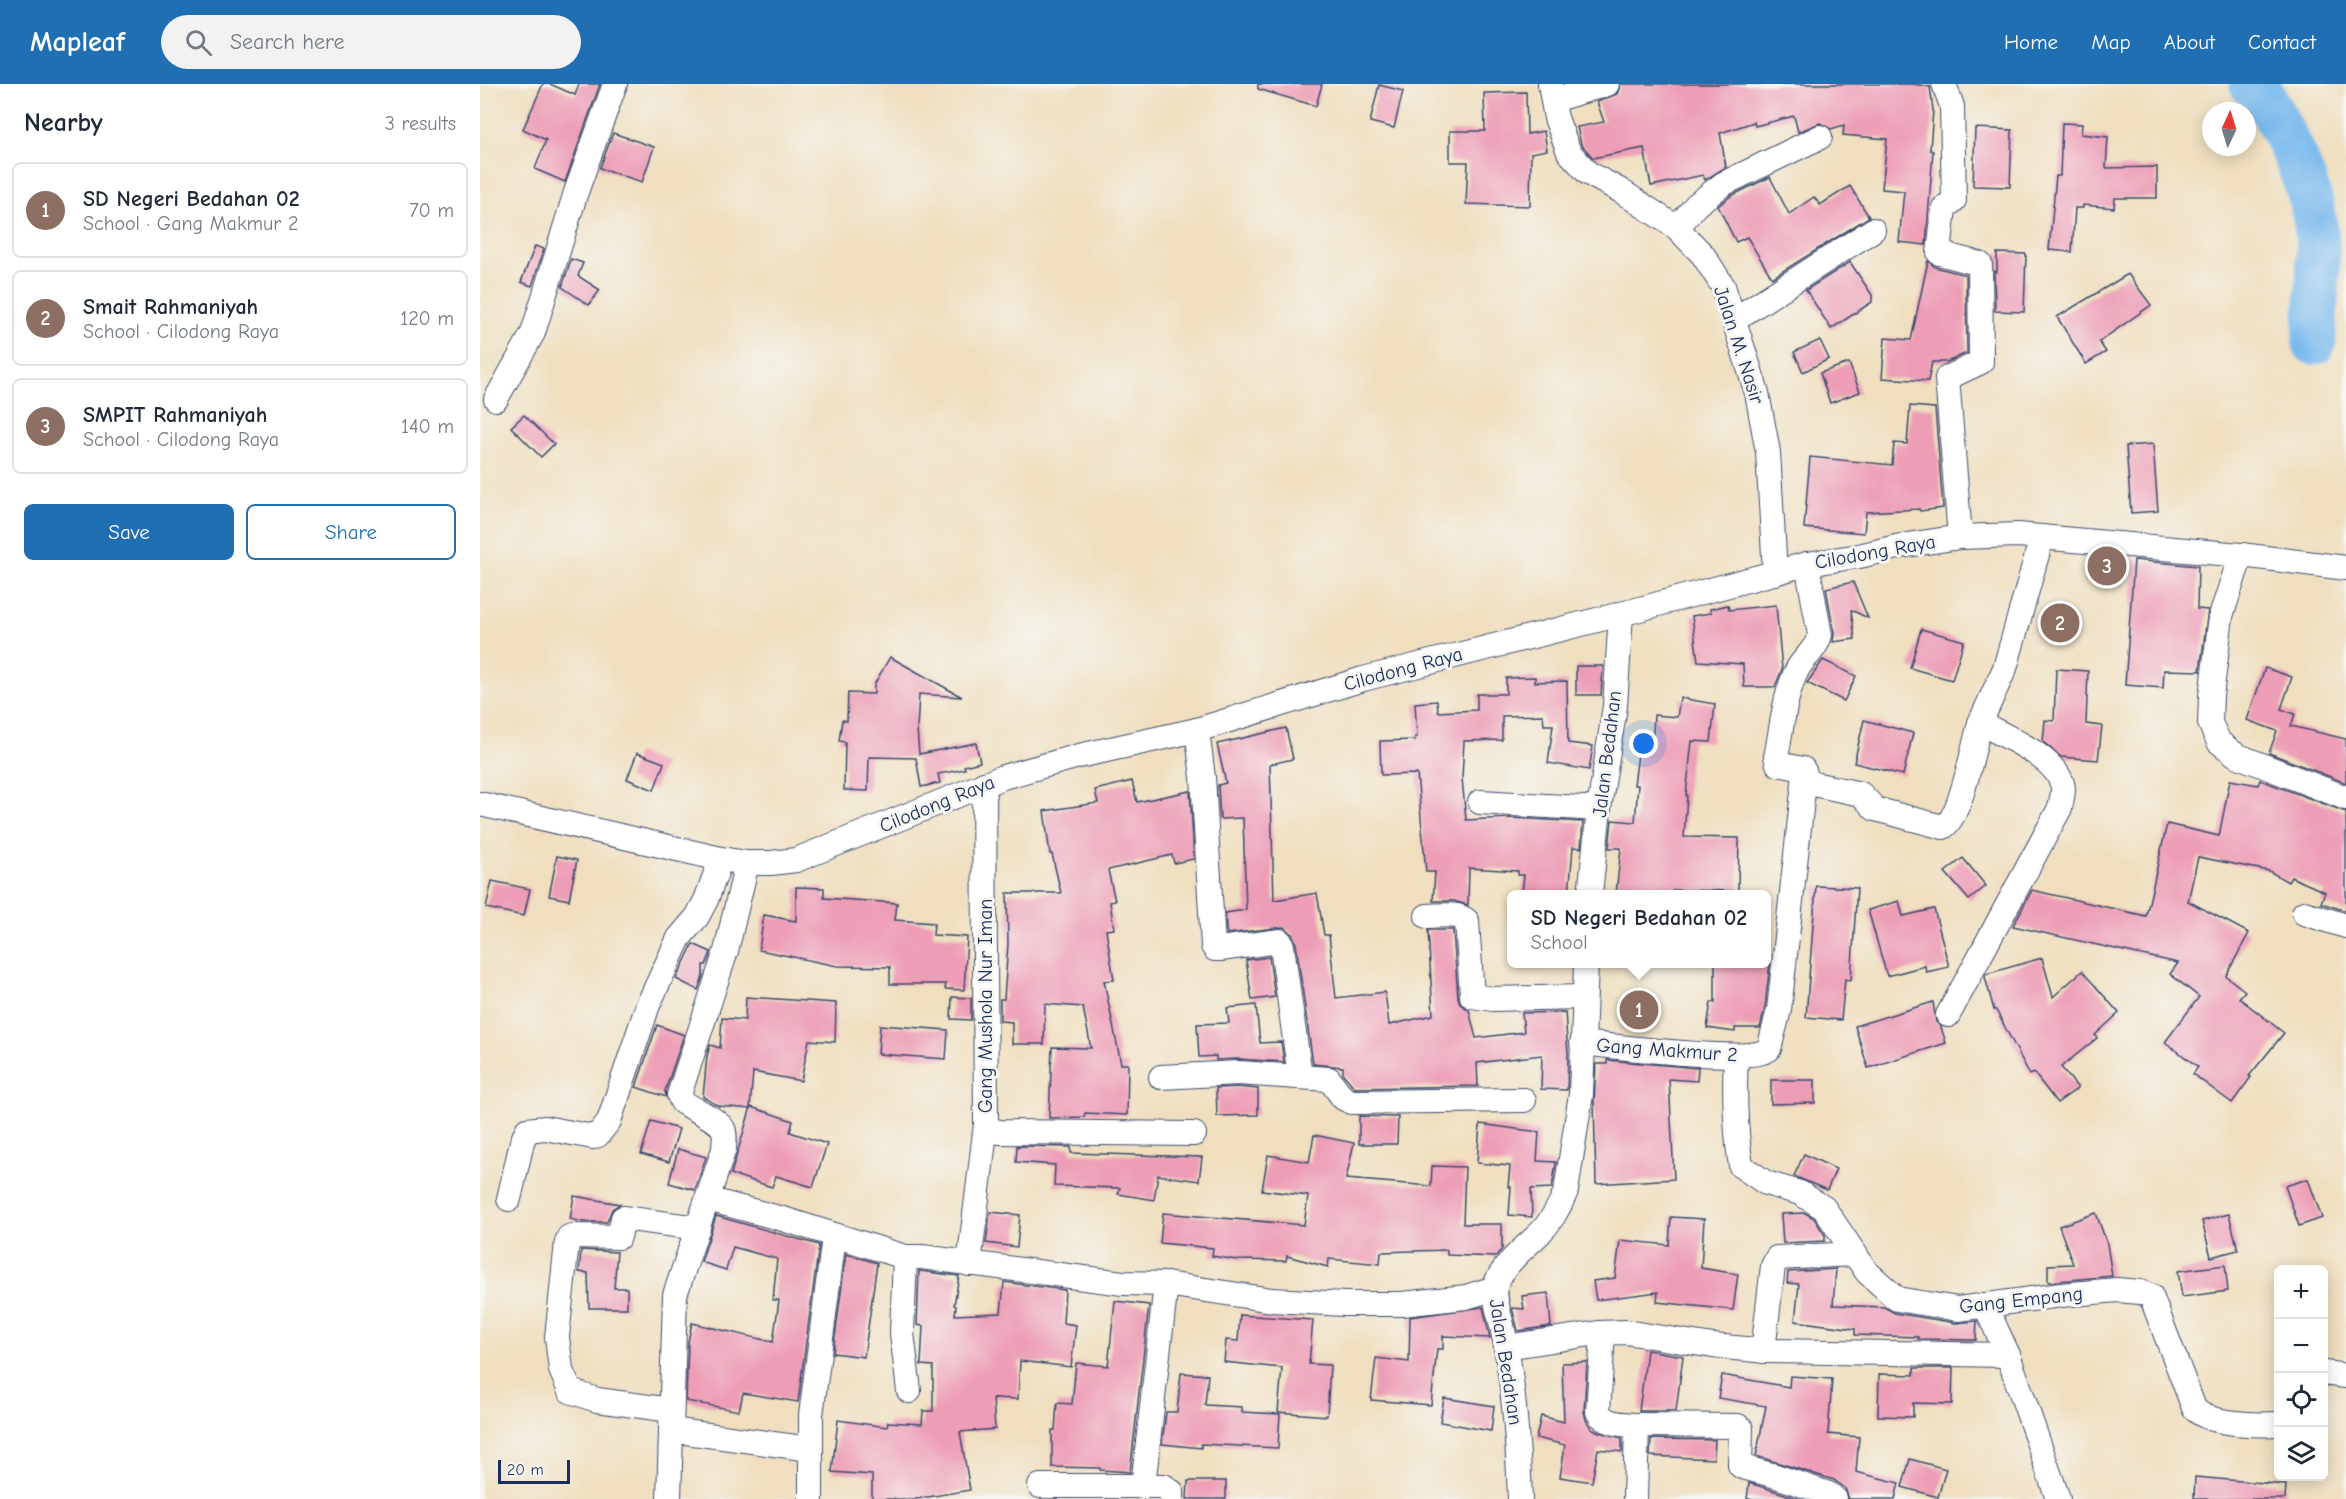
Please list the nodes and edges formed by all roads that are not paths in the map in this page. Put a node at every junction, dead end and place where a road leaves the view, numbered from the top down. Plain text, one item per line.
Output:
1 (615, 84) edge
2 (1607, 84) edge
3 (1944, 84) edge
4 (1552, 92) edge
5 (1820, 137) dead end
6 (1677, 228) junction
7 (1873, 230) dead end
8 (1735, 319) junction
9 (496, 399) dead end
10 (1960, 537) junction
11 (2042, 537) junction
12 (2241, 555) junction
13 (1807, 564) junction
14 (2346, 567) edge
15 (1775, 573) junction
16 (1621, 614) junction
17 (1980, 723) junction
18 (1197, 730) junction
19 (1804, 782) junction
20 (984, 784) junction
21 (2345, 793) edge
22 (1480, 802) dead end
23 (480, 804) edge
24 (1599, 809) junction
25 (714, 857) junction
26 (747, 863) junction
27 (1590, 890) edge
28 (2304, 913) dead end
29 (1427, 916) dead end
30 (2346, 926) edge
31 (1586, 968) edge
32 (1583, 997) junction
33 (1948, 1015) dead end
34 (1582, 1043) junction
35 (1736, 1056) junction
36 (1300, 1076) junction
37 (1161, 1077) dead end
38 (1524, 1100) dead end
39 (986, 1124) junction
40 (1194, 1134) dead end
41 (509, 1199) dead end
42 (707, 1199) junction
43 (698, 1228) junction
44 (834, 1236) junction
45 (1856, 1254) junction
46 (905, 1257) junction
47 (969, 1264) junction
48 (1166, 1284) junction
49 (1495, 1288) junction
50 (1985, 1305) junction
51 (1603, 1333) junction
52 (1506, 1347) junction
53 (1763, 1351) junction
54 (2008, 1355) junction
55 (2328, 1374) edge
56 (2346, 1376) edge
57 (909, 1391) dead end
58 (671, 1420) junction
59 (2274, 1424) edge
60 (1637, 1425) junction
61 (810, 1449) junction
62 (1040, 1486) dead end
63 (1143, 1486) junction
64 (669, 1499) edge
65 (811, 1499) edge
66 (1172, 1499) edge
67 (1520, 1499) edge
68 (1635, 1499) edge
69 (1835, 1499) edge
70 (2058, 1499) edge

1 - 9 street
2 - 4 street
3 - 10 street
4 - 6 street, Jalan M. Nasir
5 - 6 street
6 - 8 street, Jalan M. Nasir
7 - 8 street
8 - 15 street, Jalan M. Nasir
10 - 11 street, Cilodong Raya
10 - 13 street, Cilodong Raya
11 - 12 street, Cilodong Raya
11 - 17 street
12 - 14 street, Cilodong Raya
12 - 21 street
13 - 15 street, Cilodong Raya
13 - 19 street
15 - 16 street, Cilodong Raya
16 - 18 street, Cilodong Raya
16 - 24 street, Jalan Bedahan
17 - 19 street
17 - 33 street
18 - 20 street, Cilodong Raya
18 - 36 street
19 - 35 street, Gang Makmur 2
20 - 26 street, Cilodong Raya
20 - 39 street, Gang Mushola Nur Iman
22 - 24 street
23 - 25 street, Cilodong Raya
24 - 27 street, Jalan Bedahan
25 - 26 street, Cilodong Raya
25 - 41 street
26 - 42 street
28 - 30 street
29 - 32 street
31 - 32 street, Jalan Bedahan
32 - 34 street, Jalan Bedahan
34 - 35 street, Gang Makmur 2
34 - 49 street, Jalan Bedahan
35 - 45 street, Gang Empang
36 - 37 street
36 - 38 street
39 - 40 street, Gang Mushola Nur Iman
39 - 47 street
42 - 43 street
42 - 44 street
43 - 58 street
43 - 58 street
44 - 46 street
44 - 61 street
45 - 50 street, Gang Empang
45 - 53 street
46 - 47 street
46 - 57 street
47 - 48 street
48 - 49 street
48 - 63 street
49 - 52 street, Jalan Bedahan
50 - 54 street
50 - 59 street, Gang Empang
51 - 52 street
51 - 53 street
51 - 60 street
52 - 67 street, Jalan Bedahan
53 - 54 street
54 - 70 street
55 - 56 street
58 - 61 street
58 - 64 street
60 - 68 street
60 - 69 street
61 - 65 street
62 - 63 street
63 - 66 street

